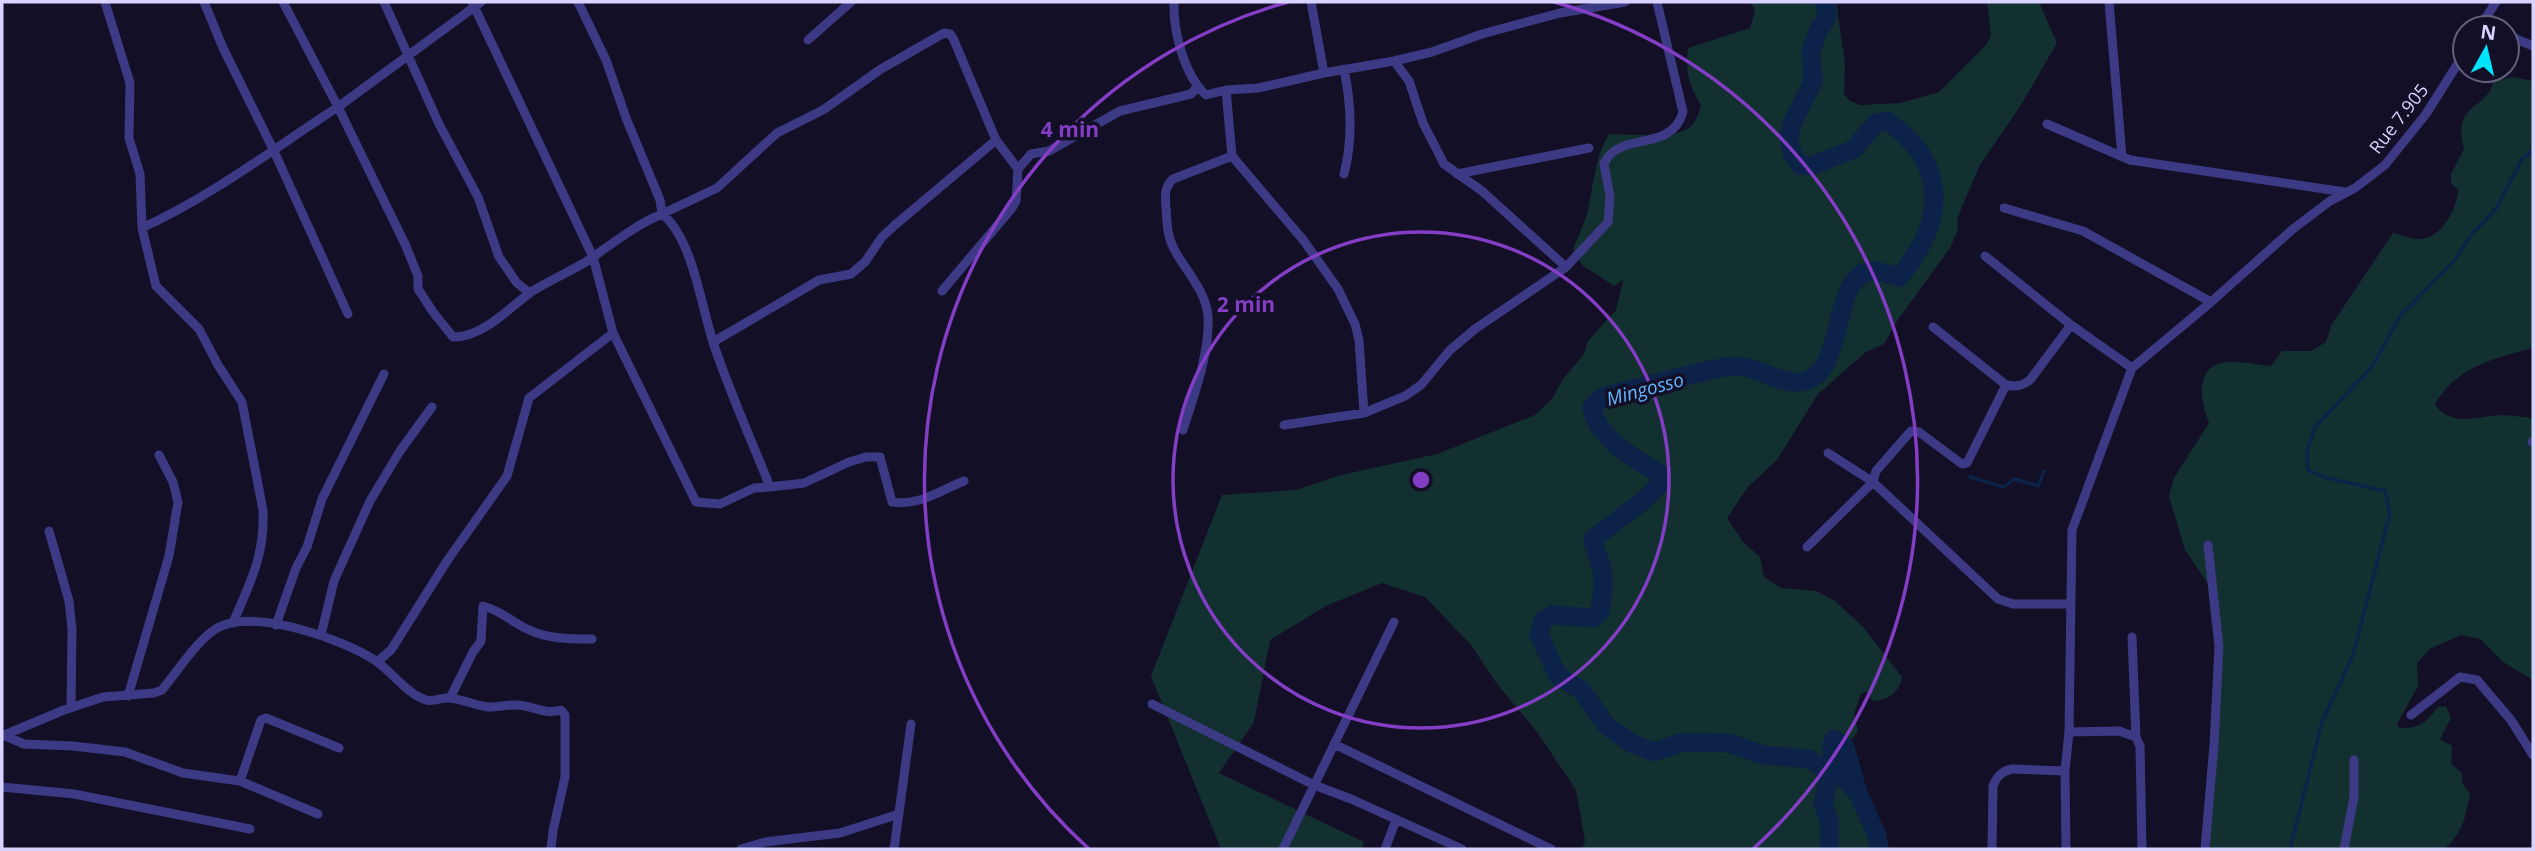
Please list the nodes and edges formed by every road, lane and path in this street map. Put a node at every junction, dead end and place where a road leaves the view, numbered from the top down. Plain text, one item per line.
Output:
1 (105, 2) edge
2 (204, 2) edge
3 (283, 2) edge
4 (384, 2) edge
5 (578, 2) edge
6 (851, 2) edge
7 (1174, 2) edge
8 (1311, 2) edge
9 (1625, 2) edge
10 (1657, 2) edge
11 (2109, 2) edge
12 (475, 3) edge
13 (808, 40) dead end
14 (407, 55) junction
15 (1394, 61) junction
16 (1344, 69) junction
17 (1324, 73) junction
18 (2451, 74) edge
19 (1197, 87) junction
20 (1226, 90) junction
21 (338, 107) junction
22 (2047, 124) dead end
23 (996, 140) junction
24 (1590, 148) dead end
25 (272, 149) junction
26 (1232, 156) junction
27 (2122, 158) junction
28 (1018, 169) junction
29 (1344, 174) dead end
30 (1457, 174) junction
31 (2345, 192) junction
32 (2004, 208) dead end
33 (662, 214) junction
34 (142, 228) junction
35 (1985, 256) dead end
36 (593, 257) junction
37 (1566, 267) junction
38 (942, 291) dead end
39 (530, 293) junction
40 (2211, 302) junction
41 (348, 314) dead end
42 (2071, 325) junction
43 (1934, 327) dead end
44 (614, 333) junction
45 (713, 342) junction
46 (2132, 368) junction
47 (384, 374) dead end
48 (2006, 384) junction
49 (432, 407) dead end
50 (1364, 413) junction
51 (1284, 425) dead end
52 (1183, 430) dead end
53 (1828, 453) dead end
54 (159, 455) dead end
55 (964, 481) dead end
56 (1873, 482) junction
57 (770, 487) junction
58 (48, 531) dead end
59 (2208, 545) dead end
60 (1807, 547) dead end
61 (2070, 604) junction
62 (1394, 622) dead end
63 (233, 623) junction
64 (276, 625) junction
65 (321, 635) junction
66 (2132, 637) dead end
67 (592, 639) dead end
68 (377, 662) junction
69 (128, 695) junction
70 (450, 698) junction
71 (1152, 704) dead end
72 (71, 708) junction
73 (2411, 715) dead end
74 (911, 724) dead end
75 (2069, 732) junction
76 (2, 735) edge
77 (2136, 737) junction
78 (1335, 744) junction
79 (339, 748) dead end
80 (2533, 755) edge
81 (2354, 760) dead end
82 (2065, 771) junction
83 (240, 781) junction
84 (1314, 785) junction
85 (2, 787) edge
86 (318, 814) dead end
87 (899, 814) junction
88 (1396, 820) junction
89 (250, 829) dead end
90 (551, 849) edge
91 (741, 849) edge
92 (894, 849) edge
93 (1283, 849) edge
94 (1385, 849) edge
95 (1462, 849) edge
96 (1551, 849) edge
97 (1992, 849) edge
98 (2067, 849) edge
99 (2142, 849) edge
100 (2205, 849) edge
101 (2344, 849) edge

1 - 34 street
2 - 25 street
3 - 21 street
4 - 14 street
5 - 33 street
6 - 13 street
7 - 19 street
8 - 17 street
9 - 15 street
10 - 37 street
11 - 27 street
12 - 14 street
12 - 36 street
14 - 21 street
14 - 39 street
15 - 16 street
15 - 30 street
16 - 17 street
16 - 29 street
17 - 20 street
18 - 31 street, Rue 7.905
19 - 20 street
19 - 28 street
20 - 26 street
21 - 25 street
21 - 39 street
22 - 27 street
23 - 28 street
23 - 33 street
23 - 45 street
24 - 30 street
25 - 34 street
25 - 41 street
26 - 50 street
26 - 52 street
27 - 31 street
28 - 38 street
30 - 37 street
31 - 40 street, Rue 7.905
32 - 40 street
33 - 36 street
33 - 45 street
34 - 63 street
35 - 42 street
36 - 39 street
36 - 44 street
37 - 50 street
40 - 46 street, Rue 7.905
42 - 46 street
42 - 48 street
43 - 48 street
44 - 57 street
44 - 68 street
45 - 57 street
46 - 61 street
47 - 64 street
48 - 56 street
49 - 65 street
50 - 51 street
53 - 56 street
54 - 69 street
55 - 57 street
56 - 60 street
56 - 61 street
58 - 72 street
59 - 100 street
61 - 75 street
62 - 78 street
63 - 64 street
63 - 69 street
64 - 65 street
65 - 68 street
66 - 77 street
67 - 70 street
68 - 70 street
69 - 72 street
70 - 90 street
71 - 84 street
72 - 76 street
73 - 80 street
74 - 87 street
75 - 77 street
75 - 82 street
76 - 83 street
77 - 99 street
78 - 84 street
78 - 96 street
79 - 83 street
81 - 101 street
82 - 97 street
82 - 98 street
83 - 86 street
84 - 88 street
84 - 93 street
85 - 89 street
87 - 91 street
87 - 92 street
88 - 94 street
88 - 95 street

